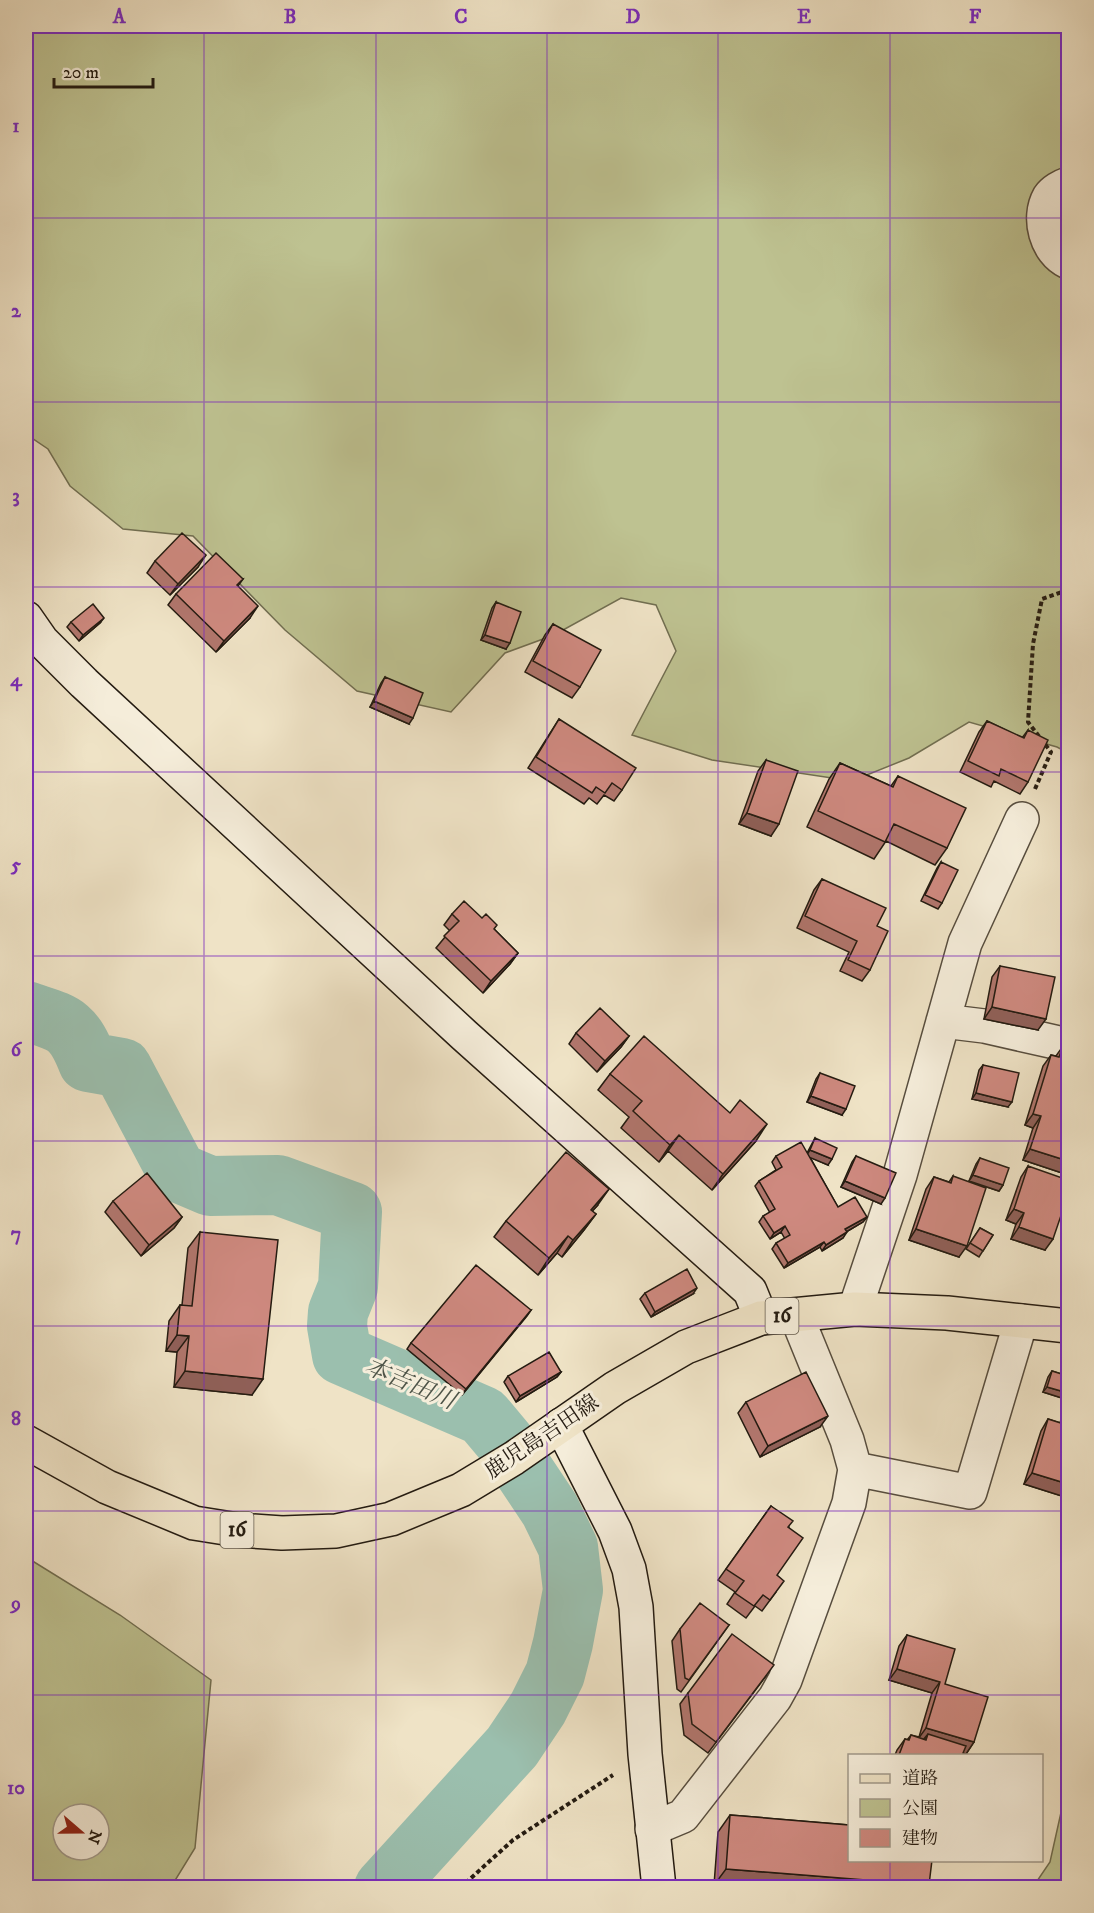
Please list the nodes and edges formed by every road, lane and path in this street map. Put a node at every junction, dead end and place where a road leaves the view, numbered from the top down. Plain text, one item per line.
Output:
1 (1068, 184) edge
2 (1068, 262) edge
3 (1068, 590) edge
4 (26, 618) edge
5 (1022, 819) joint
6 (943, 1021) junction
7 (1068, 1045) edge
8 (855, 1309) junction
9 (796, 1316) junction
10 (761, 1318) junction
11 (1021, 1321) junction
12 (1068, 1326) edge
13 (561, 1425) junction
14 (26, 1442) edge
15 (855, 1469) junction
16 (645, 1754) junction
17 (652, 1829) junction
18 (460, 1887) edge
19 (659, 1887) edge

1 - 2 street
3 - 5 path
4 - 10 street
5 - 6 street
6 - 7 street
6 - 8 street
8 - 9 main road, 鹿児島吉田線 / 16
8 - 11 main road, 鹿児島吉田線 / 16
9 - 10 main road, 鹿児島吉田線 / 16
9 - 15 street
10 - 13 main road, 鹿児島吉田線 / 16
11 - 12 main road, 鹿児島吉田線 / 16
11 - 15 street
13 - 14 main road, 鹿児島吉田線 / 16
13 - 16 street
15 - 17 street
16 - 17 street
16 - 18 path
17 - 19 street

